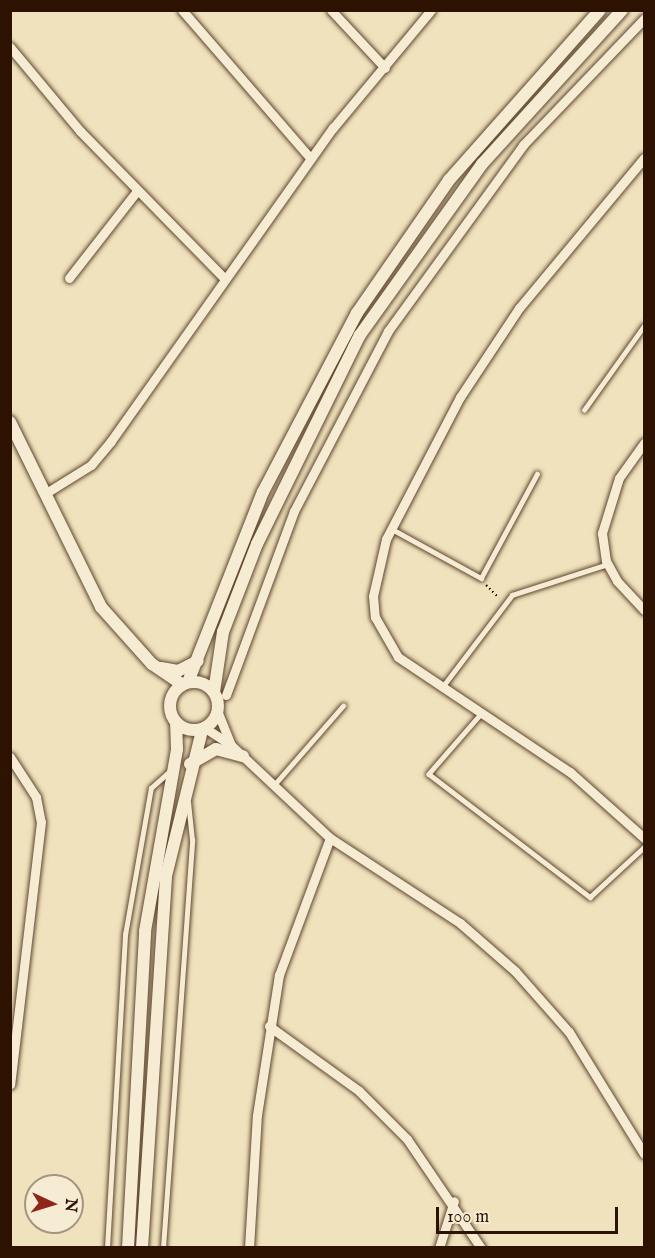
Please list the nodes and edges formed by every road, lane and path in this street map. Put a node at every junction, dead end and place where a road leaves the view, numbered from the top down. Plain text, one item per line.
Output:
1 (182, 10) edge
2 (331, 10) edge
3 (431, 10) edge
4 (600, 10) edge
5 (622, 10) edge
6 (645, 19) edge
7 (10, 47) edge
8 (385, 68) junction
9 (645, 158) edge
10 (310, 159) junction
11 (137, 192) junction
12 (69, 278) dead end
13 (224, 278) junction
14 (645, 326) edge
15 (584, 410) dead end
16 (10, 422) edge
17 (645, 443) edge
18 (537, 474) dead end
19 (46, 493) junction
20 (392, 529) junction
21 (608, 564) junction
22 (480, 578) junction
23 (503, 602) junction
24 (645, 610) edge
25 (199, 660) junction
26 (154, 666) junction
27 (186, 684) junction
28 (442, 688) junction
29 (220, 694) junction
30 (171, 700) junction
31 (343, 706) dead end
32 (218, 713) junction
33 (482, 713) junction
34 (176, 723) junction
35 (203, 729) junction
36 (231, 745) junction
37 (243, 756) junction
38 (10, 757) edge
39 (190, 764) junction
40 (173, 769) junction
41 (185, 784) junction
42 (274, 784) junction
43 (330, 838) junction
44 (645, 838) edge
45 (645, 847) edge
46 (15, 1016) edge
47 (269, 1026) junction
48 (10, 1084) edge
49 (645, 1154) edge
50 (454, 1201) junction
51 (107, 1248) edge
52 (128, 1248) edge
53 (142, 1248) edge
54 (163, 1248) edge
55 (249, 1248) edge
56 (439, 1248) edge
57 (481, 1248) edge

1 - 10 street
2 - 8 street
3 - 8 street
4 - 25 street
5 - 29 street
6 - 29 street
7 - 11 street
8 - 10 street
9 - 20 street
10 - 13 street
11 - 12 street
11 - 13 street
13 - 19 street
14 - 15 lane
16 - 19 street
17 - 21 street
18 - 22 lane
19 - 26 street
20 - 22 lane
20 - 28 street
21 - 23 lane
21 - 24 street
22 - 23 path
23 - 28 lane
25 - 26 street
25 - 27 street
26 - 27 street
26 - 30 street
27 - 29 street
27 - 30 street
28 - 33 street
29 - 32 street
30 - 34 street
31 - 42 lane
32 - 35 street
32 - 36 street
33 - 44 street
33 - 45 lane
34 - 35 street
34 - 40 street
35 - 36 street
35 - 39 street
36 - 37 street
37 - 39 street
37 - 42 street
38 - 46 street
39 - 41 street
40 - 51 lane
40 - 52 street
41 - 53 street
41 - 54 lane
42 - 43 street
43 - 47 street
43 - 49 street
46 - 48 street
47 - 50 street
47 - 55 street
50 - 56 street
50 - 57 street

